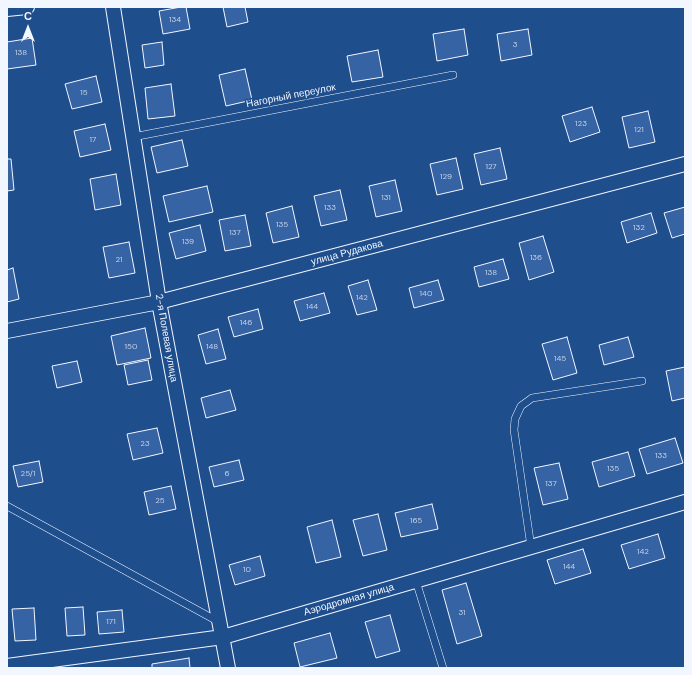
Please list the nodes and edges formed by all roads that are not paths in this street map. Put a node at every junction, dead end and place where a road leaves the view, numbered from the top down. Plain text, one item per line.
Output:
1 (27, 7) edge
2 (113, 7) edge
3 (7, 9) edge
4 (453, 75) dead end
5 (133, 137) junction
6 (685, 164) edge
7 (159, 302) junction
8 (7, 331) edge
9 (642, 381) dead end
10 (685, 502) edge
11 (7, 506) edge
12 (531, 547) junction
13 (416, 581) junction
14 (221, 630) junction
15 (7, 666) edge
16 (228, 668) edge
17 (443, 668) edge

1 - 3 street
2 - 5 street, 2-я Полевая улица
4 - 5 lane, Нагорный переулок
5 - 7 street, 2-я Полевая улица
6 - 7 street, улица Рудакова
7 - 8 street, улица Рудакова
7 - 14 street, 2-я Полевая улица
9 - 12 lane
10 - 12 street, Аэродромная улица
11 - 14 lane
12 - 13 street, Аэродромная улица
13 - 14 street, Аэродромная улица
13 - 17 lane
14 - 15 street, Аэродромная улица
14 - 16 street, 2-я Полевая улица

